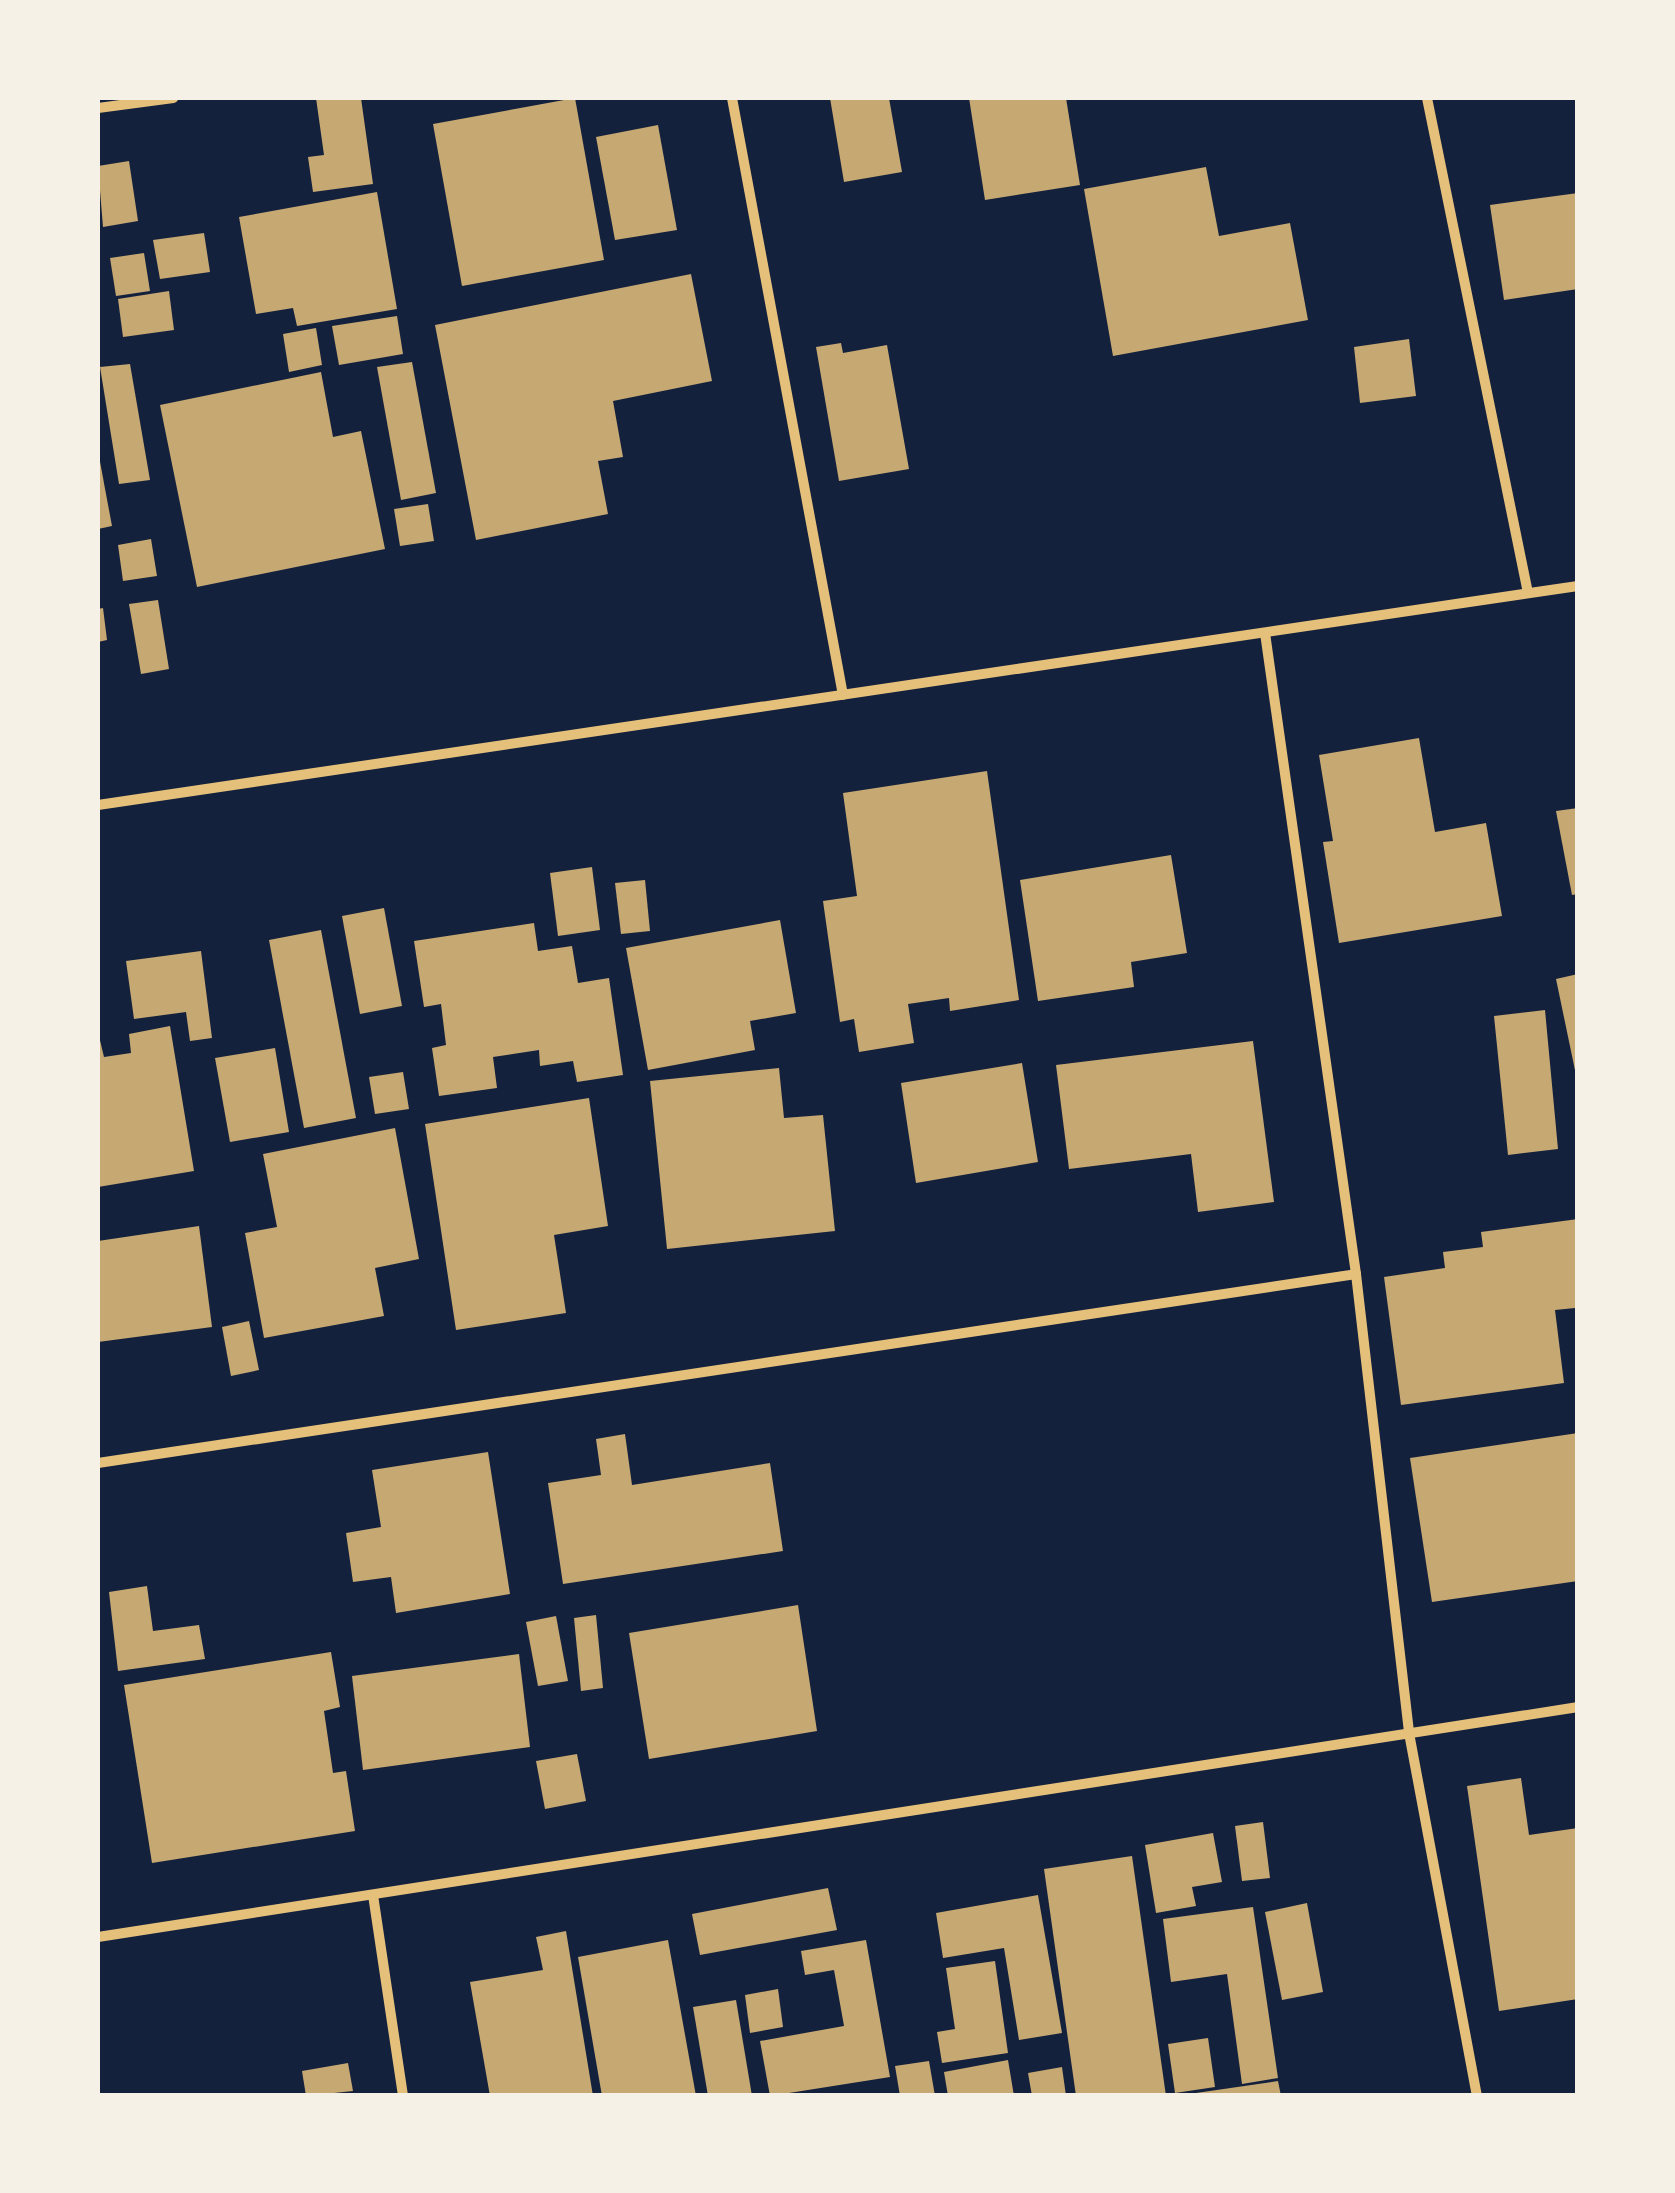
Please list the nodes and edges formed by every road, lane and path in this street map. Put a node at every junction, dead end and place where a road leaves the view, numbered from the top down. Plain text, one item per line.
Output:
1 (173, 98) edge
2 (732, 98) edge
3 (1427, 98) edge
4 (98, 108) edge
5 (1578, 586) edge
6 (1528, 593) junction
7 (1264, 633) junction
8 (843, 694) junction
9 (98, 805) edge
10 (1356, 1274) junction
11 (98, 1463) edge
12 (1578, 1707) edge
13 (1408, 1733) junction
14 (373, 1895) junction
15 (98, 1937) edge
16 (403, 2096) edge
17 (1476, 2096) edge

1 - 4 street
2 - 8 street
3 - 6 street
5 - 6 street
6 - 7 street
7 - 8 street
7 - 10 street
8 - 9 street
10 - 11 street
10 - 13 street
12 - 13 street
13 - 14 street
13 - 17 street
14 - 15 street
14 - 16 street

